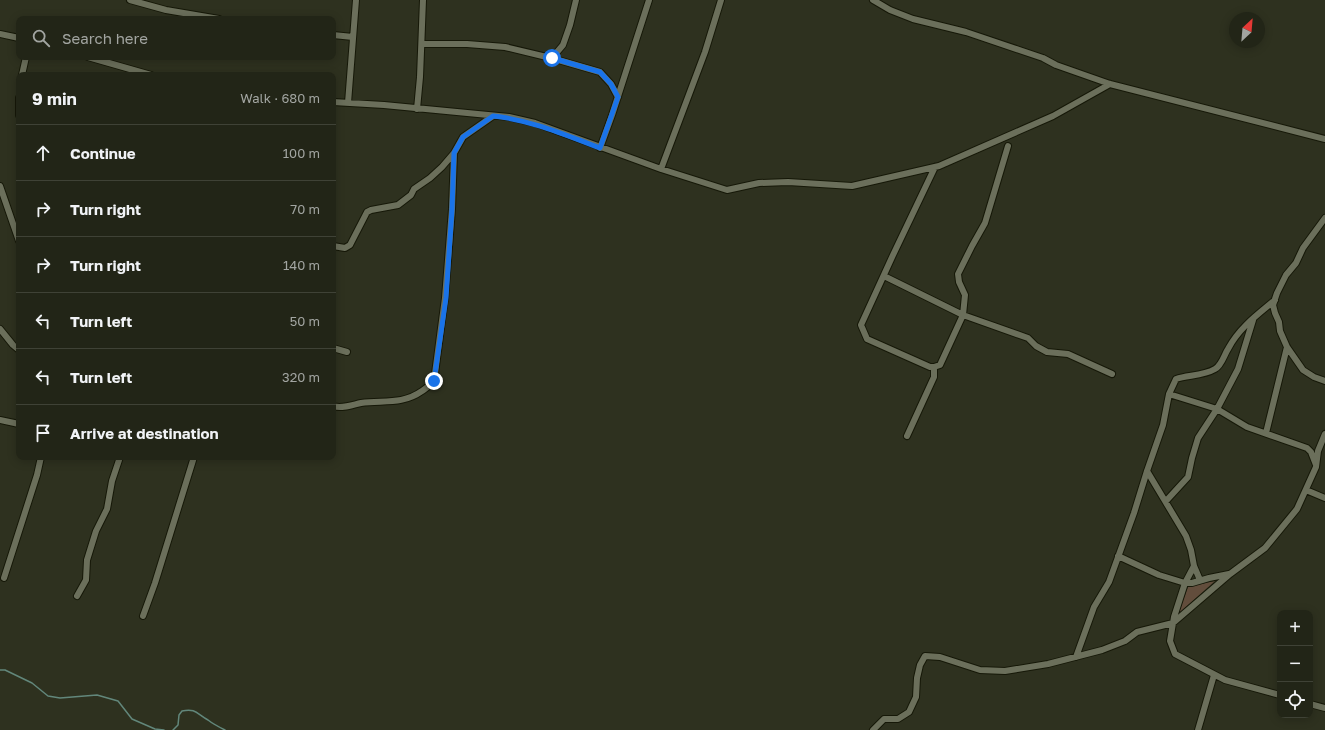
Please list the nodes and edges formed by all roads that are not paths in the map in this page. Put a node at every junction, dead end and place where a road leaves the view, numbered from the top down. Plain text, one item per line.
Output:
1 (130, 0) edge
2 (356, 0) edge
3 (423, 0) edge
4 (576, 0) edge
5 (649, 0) edge
6 (721, 0) edge
7 (873, 0) edge
8 (201, 16) edge
9 (0, 34) edge
10 (336, 35) edge
11 (16, 37) edge
12 (353, 37) junction
13 (422, 44) junction
14 (552, 58) junction
15 (25, 60) edge
16 (98, 60) edge
17 (23, 72) edge
18 (140, 72) edge
19 (1110, 84) junction
20 (618, 97) junction
21 (336, 102) edge
22 (348, 103) junction
23 (417, 109) junction
24 (493, 116) junction
25 (1325, 139) edge
26 (1008, 146) dead end
27 (600, 148) junction
28 (454, 153) junction
29 (935, 167) junction
30 (661, 169) junction
31 (0, 186) edge
32 (1325, 218) edge
33 (16, 232) edge
34 (336, 246) edge
35 (884, 276) junction
36 (1275, 300) junction
37 (964, 315) junction
38 (1254, 318) junction
39 (0, 329) edge
40 (1287, 347) junction
41 (16, 348) edge
42 (336, 349) edge
43 (347, 352) dead end
44 (934, 367) junction
45 (1112, 374) dead end
46 (1325, 380) edge
47 (1169, 394) junction
48 (336, 406) edge
49 (1217, 409) junction
50 (0, 420) edge
51 (16, 423) edge
52 (1266, 433) junction
53 (1325, 434) edge
54 (907, 436) dead end
55 (40, 460) edge
56 (119, 460) edge
57 (193, 460) edge
58 (1316, 467) junction
59 (1147, 471) junction
60 (1306, 490) junction
61 (1325, 498) edge
62 (1166, 501) junction
63 (1118, 556) junction
64 (1194, 566) junction
65 (1230, 574) junction
66 (4, 578) dead end
67 (1200, 580) junction
68 (1185, 583) junction
69 (77, 596) dead end
70 (143, 616) dead end
71 (1173, 623) junction
72 (1076, 657) junction
73 (1214, 675) junction
74 (1277, 694) edge
75 (1313, 705) edge
76 (1325, 708) edge
77 (873, 730) edge
78 (1198, 730) edge

1 - 8 street
2 - 12 street
3 - 13 street
4 - 14 street
5 - 20 street
6 - 30 street
7 - 19 street
9 - 11 street
10 - 12 street
12 - 22 street
13 - 14 street
13 - 23 street
14 - 20 street
15 - 17 street
16 - 18 street
19 - 25 street
19 - 29 street
20 - 27 street
21 - 22 street
22 - 23 street
23 - 24 street
24 - 27 street
24 - 28 street
26 - 37 street
27 - 30 street
28 - 34 street
28 - 48 street
29 - 30 street
29 - 35 street
31 - 33 street
32 - 36 street
35 - 37 street
35 - 44 street
36 - 38 street
36 - 40 street
37 - 44 street
37 - 45 street
38 - 47 street
38 - 49 street
39 - 41 street
40 - 46 street
40 - 52 street
42 - 43 street
44 - 54 street
47 - 49 street
47 - 59 street
49 - 52 street
49 - 62 street
50 - 51 street
52 - 58 street
53 - 58 street
55 - 66 street
56 - 69 street
57 - 70 street
58 - 60 street
59 - 62 street
59 - 63 street
60 - 61 street
60 - 65 street
62 - 64 street
63 - 68 street
63 - 72 street
64 - 67 street
64 - 68 street
65 - 67 street
65 - 71 street
67 - 68 street
68 - 71 street
71 - 72 street
71 - 73 street
72 - 77 street
73 - 74 street
73 - 78 street
75 - 76 street

